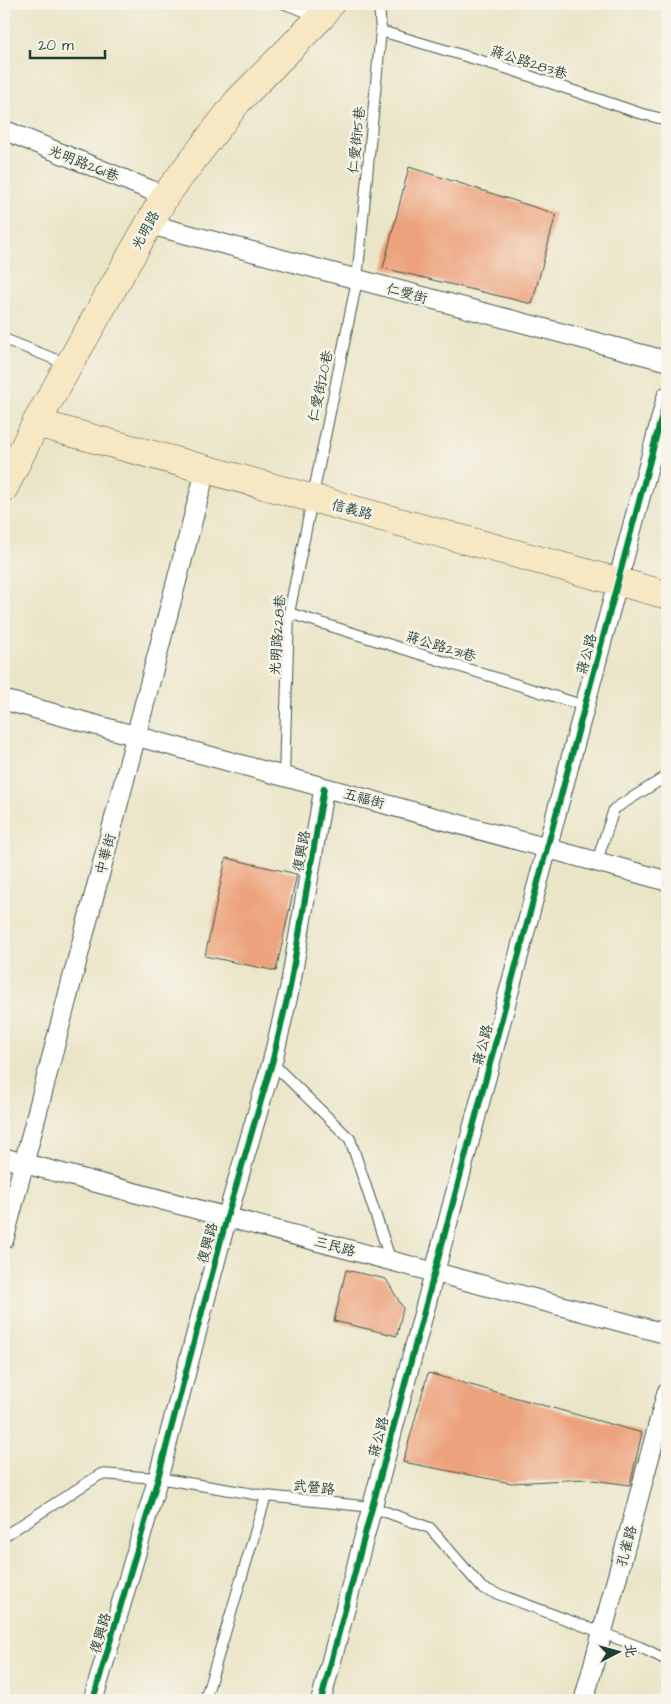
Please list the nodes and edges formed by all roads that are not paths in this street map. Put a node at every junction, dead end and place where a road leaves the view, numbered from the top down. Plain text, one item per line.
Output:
1 (285, 4) edge
2 (379, 4) edge
3 (326, 10) edge
4 (381, 31) junction
5 (667, 120) edge
6 (4, 130) edge
7 (165, 196) junction
8 (148, 224) junction
9 (357, 280) junction
10 (4, 339) edge
11 (667, 361) edge
12 (70, 365) junction
13 (667, 396) edge
14 (36, 423) junction
15 (206, 469) junction
16 (4, 485) edge
17 (311, 498) junction
18 (618, 582) junction
19 (667, 595) edge
20 (289, 614) junction
21 (4, 700) edge
22 (585, 706) junction
23 (136, 736) junction
24 (284, 776) junction
25 (667, 776) edge
26 (324, 788) junction
27 (548, 848) junction
28 (597, 862) junction
29 (667, 881) edge
30 (272, 1063) junction
31 (4, 1158) edge
32 (24, 1163) junction
33 (227, 1217) junction
34 (4, 1239) edge
35 (391, 1261) junction
36 (435, 1272) junction
37 (667, 1334) edge
38 (667, 1392) edge
39 (158, 1478) junction
40 (266, 1496) junction
41 (372, 1507) junction
42 (4, 1536) edge
43 (602, 1634) junction
44 (667, 1660) edge
45 (94, 1700) edge
46 (205, 1700) edge
47 (321, 1700) edge
48 (584, 1700) edge

1 - 3 lane
2 - 4 lane, 仁愛街15巷
3 - 7 street, 光明路
4 - 5 lane, 蔣公路283巷
4 - 9 lane, 仁愛街15巷
6 - 7 street, 光明路261巷
7 - 8 street, 光明路
8 - 9 street, 仁愛街
8 - 12 street, 光明路
9 - 11 street, 仁愛街
9 - 17 lane, 仁愛街20巷
10 - 12 lane
12 - 14 street, 光明路
13 - 18 street, 蔣公路
14 - 15 street, 信義路
14 - 16 street, 光明路
15 - 17 street, 信義路
15 - 23 street, 中華街
17 - 18 street, 信義路
17 - 20 lane, 光明路228巷
18 - 19 street, 信義路
18 - 22 street, 蔣公路
20 - 22 lane, 蔣公路231巷
20 - 24 lane, 光明路228巷
21 - 23 street, 五福街
22 - 27 street, 蔣公路
23 - 24 street, 五福街
23 - 32 street, 中華街
24 - 26 street, 五福街
25 - 28 lane
26 - 27 street, 五福街
26 - 30 street, 復興路
27 - 28 street, 五福街
27 - 36 street, 蔣公路
28 - 29 street, 五福街
30 - 33 street, 復興路
30 - 35 lane
31 - 32 street, 三民路
32 - 33 street, 三民路
32 - 34 street, 中華街
33 - 35 street, 三民路
33 - 39 street, 復興路
35 - 36 street, 三民路
36 - 37 street, 三民路
36 - 41 street, 蔣公路
38 - 43 street, 孔雀路
39 - 40 lane, 武營路
39 - 42 lane, 武營路
39 - 45 street, 復興路
40 - 41 lane, 武營路
40 - 46 lane
41 - 43 lane, 武營路
41 - 47 street, 蔣公路
43 - 44 lane, 武營路
43 - 48 street, 孔雀路

